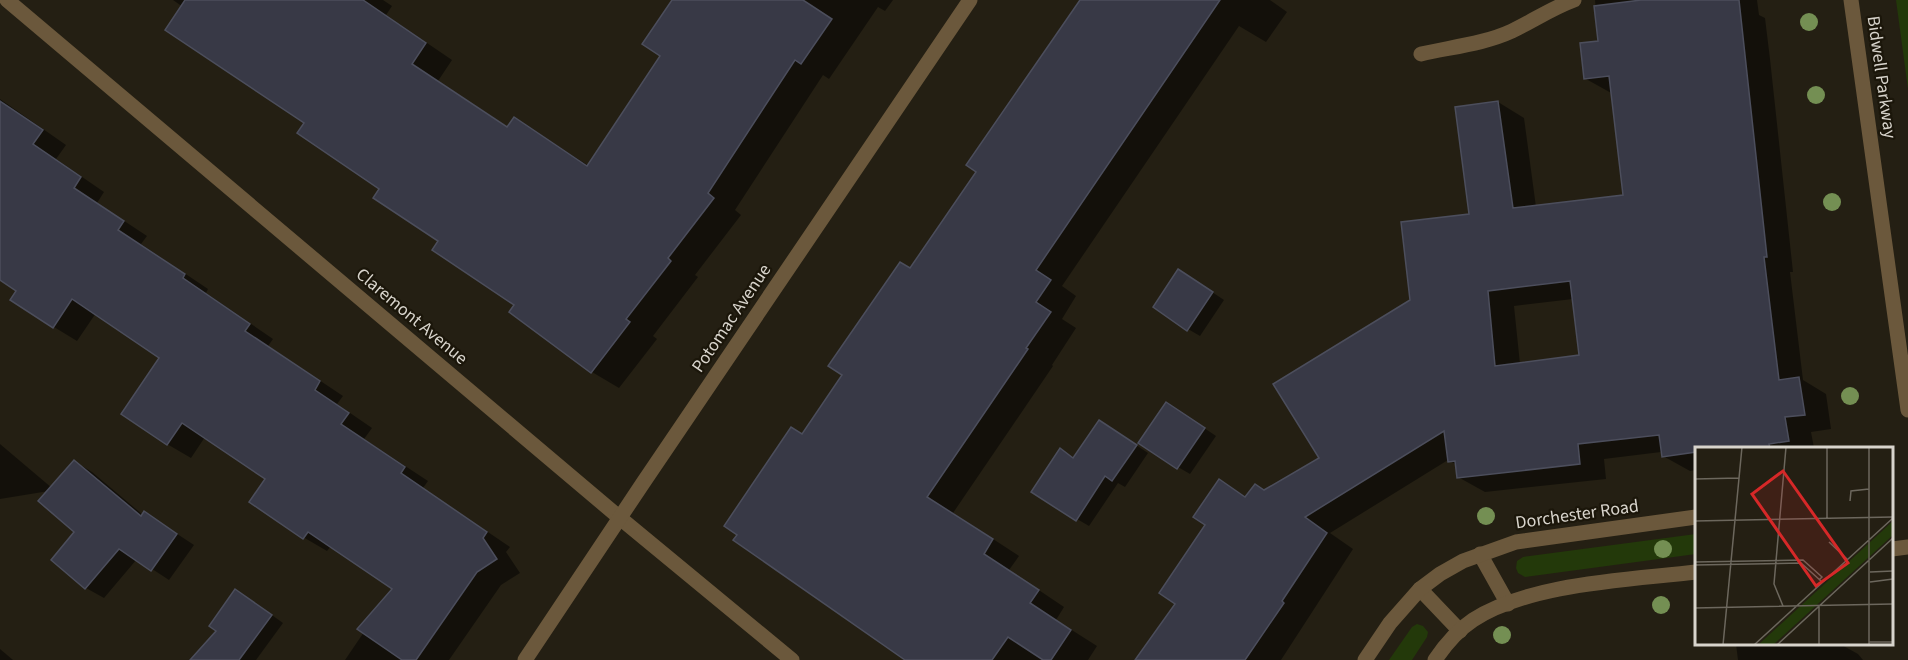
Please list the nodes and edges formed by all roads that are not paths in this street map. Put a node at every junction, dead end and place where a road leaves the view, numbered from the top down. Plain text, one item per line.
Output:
1 (7, 0) edge
2 (970, 0) edge
3 (1575, 0) edge
4 (1851, 0) edge
5 (1421, 54) dead end
6 (1908, 410) edge
7 (1695, 517) edge
8 (620, 518) junction
9 (1908, 547) edge
10 (1893, 549) edge
11 (1480, 554) junction
12 (1695, 572) edge
13 (1420, 589) junction
14 (1508, 604) junction
15 (1460, 631) junction
16 (525, 660) edge
17 (792, 660) edge
18 (1365, 660) edge
19 (1435, 660) edge

1 - 8 street, Claremont Avenue
2 - 8 street, Potomac Avenue
3 - 5 street
4 - 6 street, Bidwell Parkway
7 - 11 street, Dorchester Road
8 - 16 street, Potomac Avenue
8 - 17 street, Claremont Avenue
9 - 10 street
11 - 13 street, Dorchester Road
11 - 14 street
12 - 14 street
13 - 15 street
13 - 18 street, Dorchester Road
14 - 15 street
15 - 19 street

